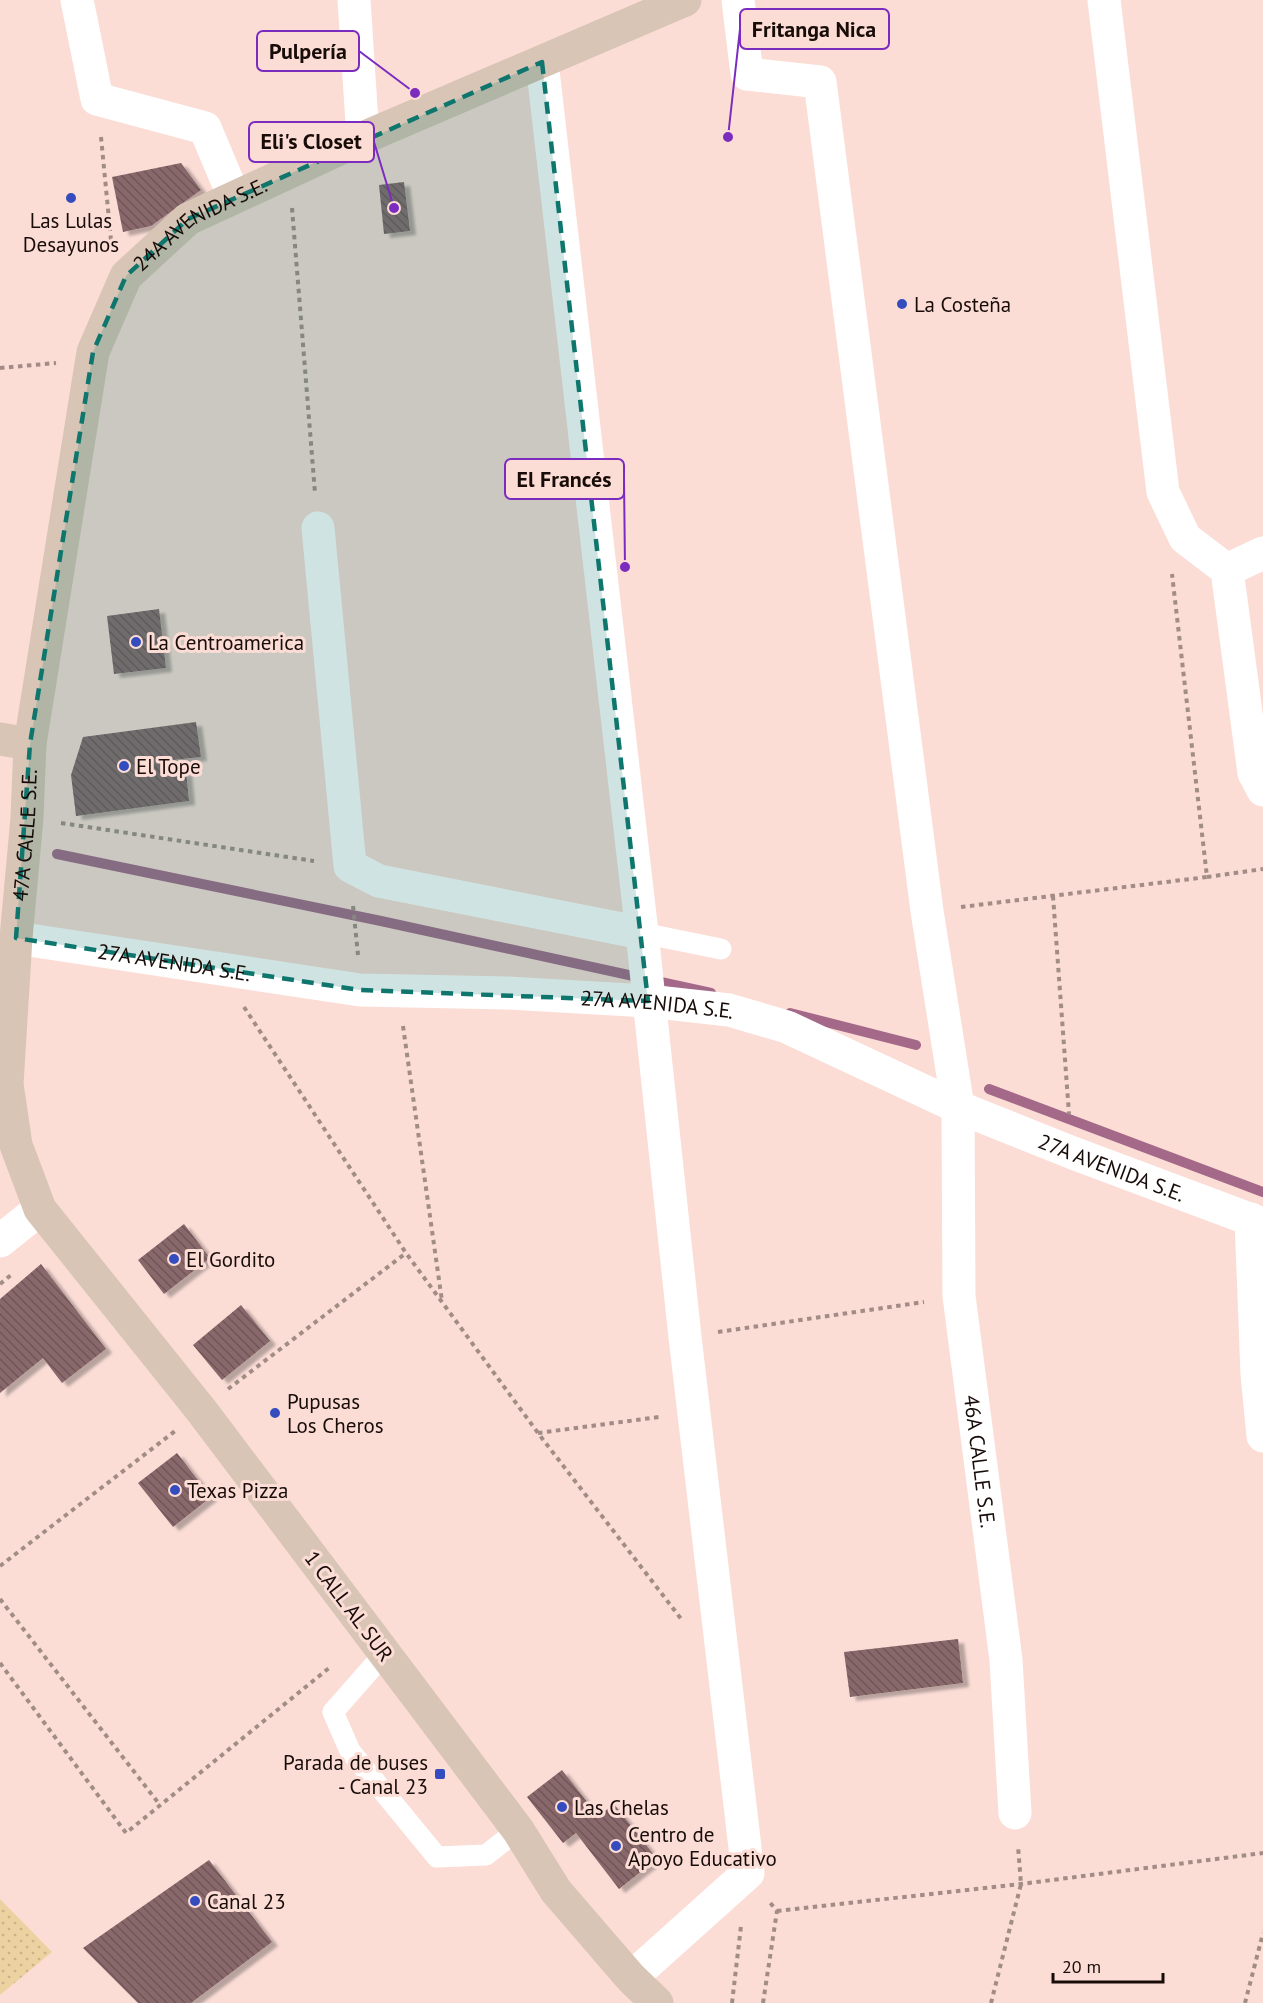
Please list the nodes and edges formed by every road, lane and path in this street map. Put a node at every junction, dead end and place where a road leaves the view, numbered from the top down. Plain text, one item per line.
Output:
1 (77, 0) edge
2 (354, 0) edge
3 (685, 0) edge
4 (738, 0) edge
5 (1104, 0) edge
6 (633, 10) edge
7 (542, 63) junction
8 (97, 99) junction
9 (363, 138) junction
10 (289, 171) junction
11 (234, 197) junction
12 (112, 248) dead end
13 (318, 528) joint
14 (1263, 553) edge
15 (1227, 570) junction
16 (1172, 573) dead end
17 (15, 742) edge
18 (1263, 790) edge
19 (27, 818) junction
20 (350, 866) junction
21 (1263, 869) edge
22 (1207, 877) junction
23 (1053, 896) junction
24 (353, 903) dead end
25 (927, 911) junction
26 (356, 935) dead end
27 (16, 938) junction
28 (721, 949) dead end
29 (218, 969) junction
30 (645, 970) junction
31 (398, 991) junction
32 (1067, 1087) dead end
33 (957, 1102) junction
34 (40, 1209) junction
35 (1257, 1221) edge
36 (0, 1241) edge
37 (959, 1296) junction
38 (442, 1302) junction
39 (685, 1337) junction
40 (693, 1413) junction
41 (538, 1433) junction
42 (1263, 1436) edge
43 (0, 1599) edge
44 (688, 1628) dead end
45 (377, 1644) junction
46 (0, 1663) edge
47 (160, 1805) junction
48 (1015, 1813) joint
49 (518, 1830) junction
50 (1263, 1853) edge
51 (748, 1873) junction
52 (1021, 1884) junction
53 (1263, 1933) edge
54 (631, 1978) junction
55 (657, 2003) edge
56 (732, 2003) edge
57 (763, 2003) edge
58 (991, 2003) edge
59 (1245, 2003) edge

1 - 8 street
2 - 9 street
3 - 6 street, 24A AVENIDA S.E.
4 - 25 street, 46A CALLE S.E.
5 - 15 street
6 - 7 street, 24A AVENIDA S.E.
7 - 9 street, 24A AVENIDA S.E.
7 - 30 street
8 - 11 street
8 - 12 path
9 - 10 street, 24A AVENIDA S.E.
10 - 11 street, 24A AVENIDA S.E.
10 - 13 path
11 - 17 street, 24A AVENIDA S.E.
13 - 20 street
14 - 15 street
15 - 18 street
16 - 22 path
17 - 19 street, 47A CALLE S.E.
19 - 20 path
19 - 27 street, 47A CALLE S.E.
20 - 30 street
21 - 22 path
22 - 23 path
23 - 25 path
23 - 32 path
24 - 26 path
25 - 33 street, 46A CALLE S.E.
27 - 29 street, 27A AVENIDA S.E.
27 - 34 street, 47A CALLE S.E.
28 - 30 lane
29 - 31 street, 27A AVENIDA S.E.
29 - 38 path
30 - 31 street, 27A AVENIDA S.E.
30 - 33 street, 27A AVENIDA S.E.
30 - 39 street
31 - 38 path
33 - 35 street, 27A AVENIDA S.E.
33 - 37 street, 46A CALLE S.E.
34 - 36 street
34 - 45 street, 1 CALL AL SUR
35 - 42 street
37 - 39 path
37 - 48 street, 46A CALLE S.E.
38 - 41 path
39 - 40 street
40 - 41 path
40 - 51 street
41 - 44 path
43 - 47 path
45 - 47 path
45 - 49 street, 1 CALL AL SUR
45 - 49 lane
46 - 47 path
48 - 52 path
49 - 54 street, 1 CALL AL SUR
50 - 52 path
51 - 54 street
51 - 56 path
52 - 57 path
52 - 58 path
53 - 59 path
54 - 55 street, 1 CALL AL SUR

